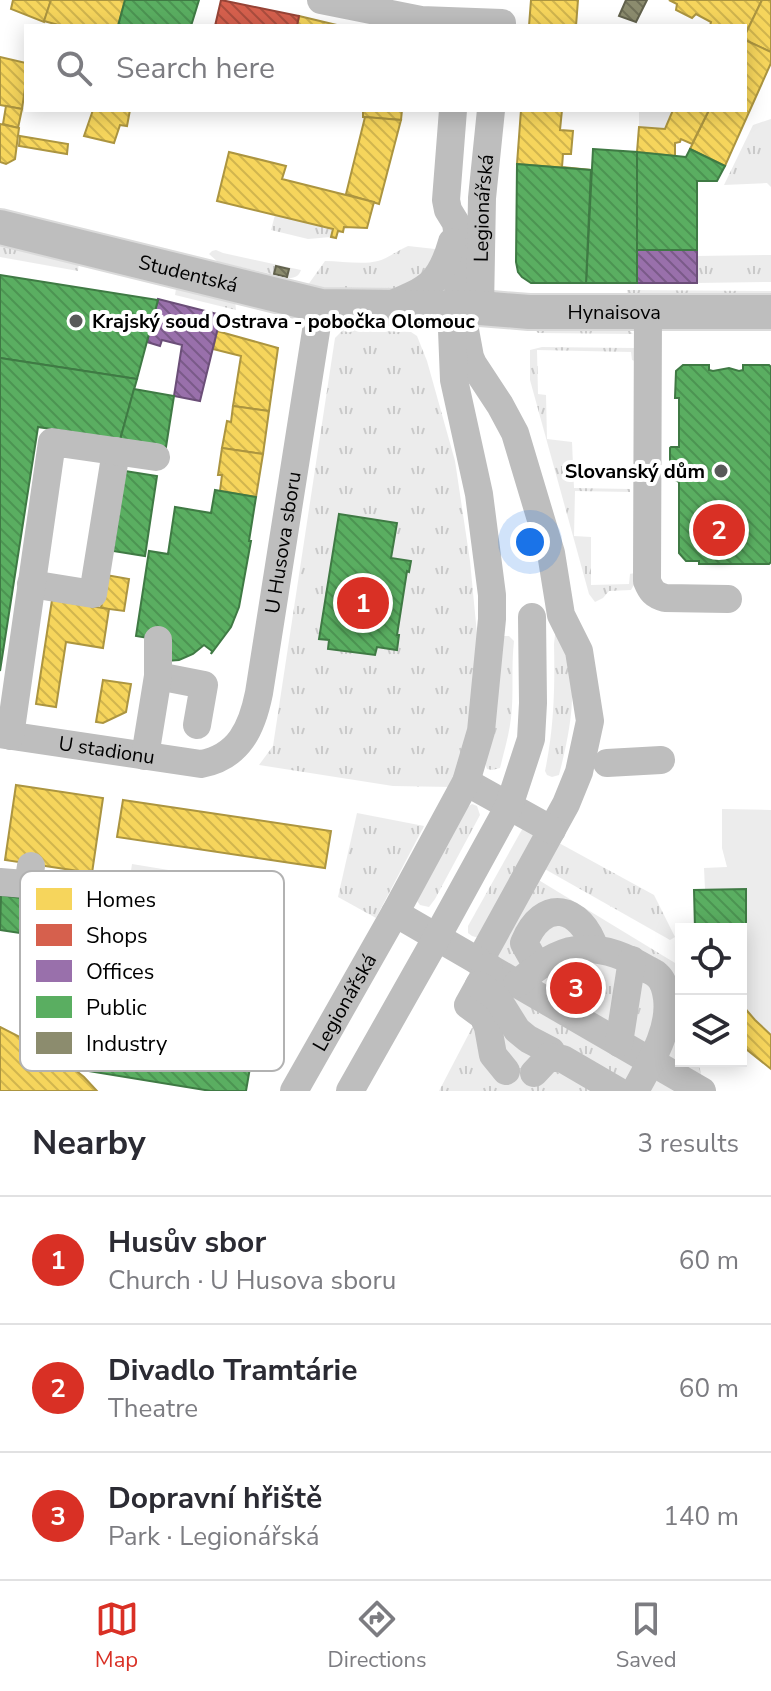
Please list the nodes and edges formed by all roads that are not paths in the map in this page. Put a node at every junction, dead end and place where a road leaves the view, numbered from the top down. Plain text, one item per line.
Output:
1 (321, 0) edge
2 (468, 16) edge
3 (503, 16) edge
4 (453, 112) edge
5 (463, 112) edge
6 (491, 112) edge
7 (456, 223) junction
8 (0, 227) edge
9 (428, 287) joint
10 (321, 306) junction
11 (377, 308) junction
12 (648, 312) junction
13 (771, 312) edge
14 (463, 315) junction
15 (116, 451) junction
16 (156, 457) dead end
17 (31, 584) junction
18 (728, 599) dead end
19 (561, 615) junction
20 (532, 617) junction
21 (492, 619) junction
22 (158, 640) dead end
23 (158, 676) junction
24 (8, 684) edge
25 (197, 725) dead end
26 (3, 737) edge
27 (145, 756) junction
28 (661, 760) dead end
29 (213, 762) joint
30 (607, 763) dead end
31 (466, 782) junction
32 (509, 806) junction
33 (552, 830) junction
34 (31, 866) dead end
35 (30, 871) edge
36 (0, 882) edge
37 (20, 884) edge
38 (395, 913) junction
39 (437, 938) junction
40 (595, 949) junction
41 (632, 960) junction
42 (482, 971) junction
43 (527, 975) junction
44 (571, 1015) junction
45 (619, 1043) junction
46 (651, 1061) junction
47 (530, 1072) edge
48 (605, 1088) edge
49 (294, 1091) edge
50 (350, 1091) edge
51 (635, 1091) edge
52 (702, 1091) edge

1 - 2 street
2 - 3 street
4 - 7 street
5 - 7 street, Legionářská
6 - 14 street, Legionářská
7 - 9 street, Legionářská
7 - 14 street, Legionářská
8 - 10 main road, Studentská
9 - 11 street, Studentská
10 - 11 main road, Studentská
10 - 29 street, U Husova sboru
11 - 14 main road, Studentská
12 - 13 main road, Hynaisova
12 - 14 main road, Hynaisova
12 - 18 street
14 - 19 street
14 - 21 street, Legionářská
15 - 16 street
15 - 17 street
15 - 17 street
17 - 24 street
19 - 20 street
19 - 33 street
20 - 21 street
20 - 32 street
21 - 31 street, Legionářská
22 - 23 street
23 - 25 street
23 - 27 street
24 - 26 street
26 - 27 street, U stadionu
27 - 29 street, U stadionu
28 - 30 street
31 - 32 street
31 - 38 street, Legionářská
32 - 33 street
32 - 39 street
33 - 42 street
34 - 35 street
36 - 37 street
38 - 39 street
38 - 49 street, Legionářská
39 - 42 street
39 - 50 street
40 - 41 street
40 - 43 street
40 - 43 street
41 - 45 street
41 - 46 street
42 - 43 street
42 - 47 street
42 - 47 street
43 - 44 street
44 - 45 street
44 - 47 street
45 - 46 street
46 - 51 street
46 - 52 street
47 - 48 street

